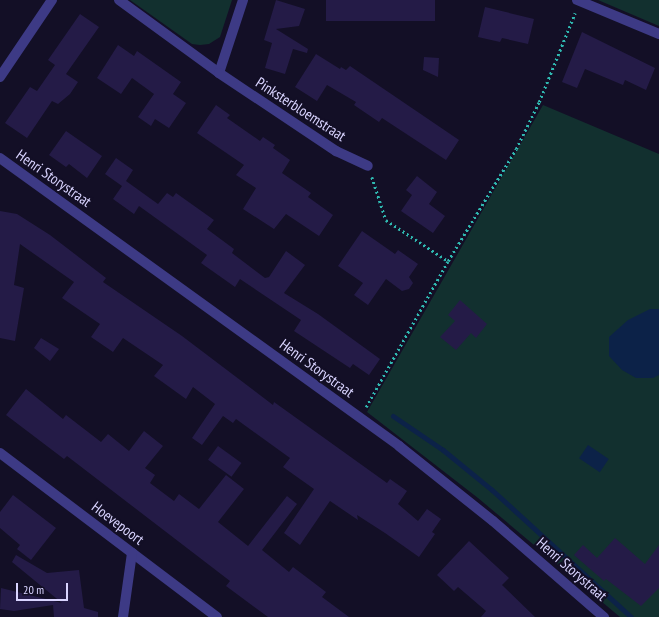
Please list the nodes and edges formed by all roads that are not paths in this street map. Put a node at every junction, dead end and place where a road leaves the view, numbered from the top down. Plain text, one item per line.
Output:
1 (52, 0) edge
2 (119, 0) edge
3 (243, 0) edge
4 (579, 1) edge
5 (659, 34) edge
6 (219, 73) junction
7 (0, 77) edge
8 (0, 158) edge
9 (368, 166) road end
10 (0, 453) edge
11 (132, 553) junction
12 (122, 617) edge
13 (217, 617) edge
14 (604, 617) edge

1 - 7 street
2 - 6 street, Pinksterbloemstraat
3 - 6 street
4 - 5 street
6 - 9 street, Pinksterbloemstraat
8 - 14 street, Henri Storystraat
10 - 11 street, Hoevepoort
11 - 12 street
11 - 13 street, Hoevepoort

